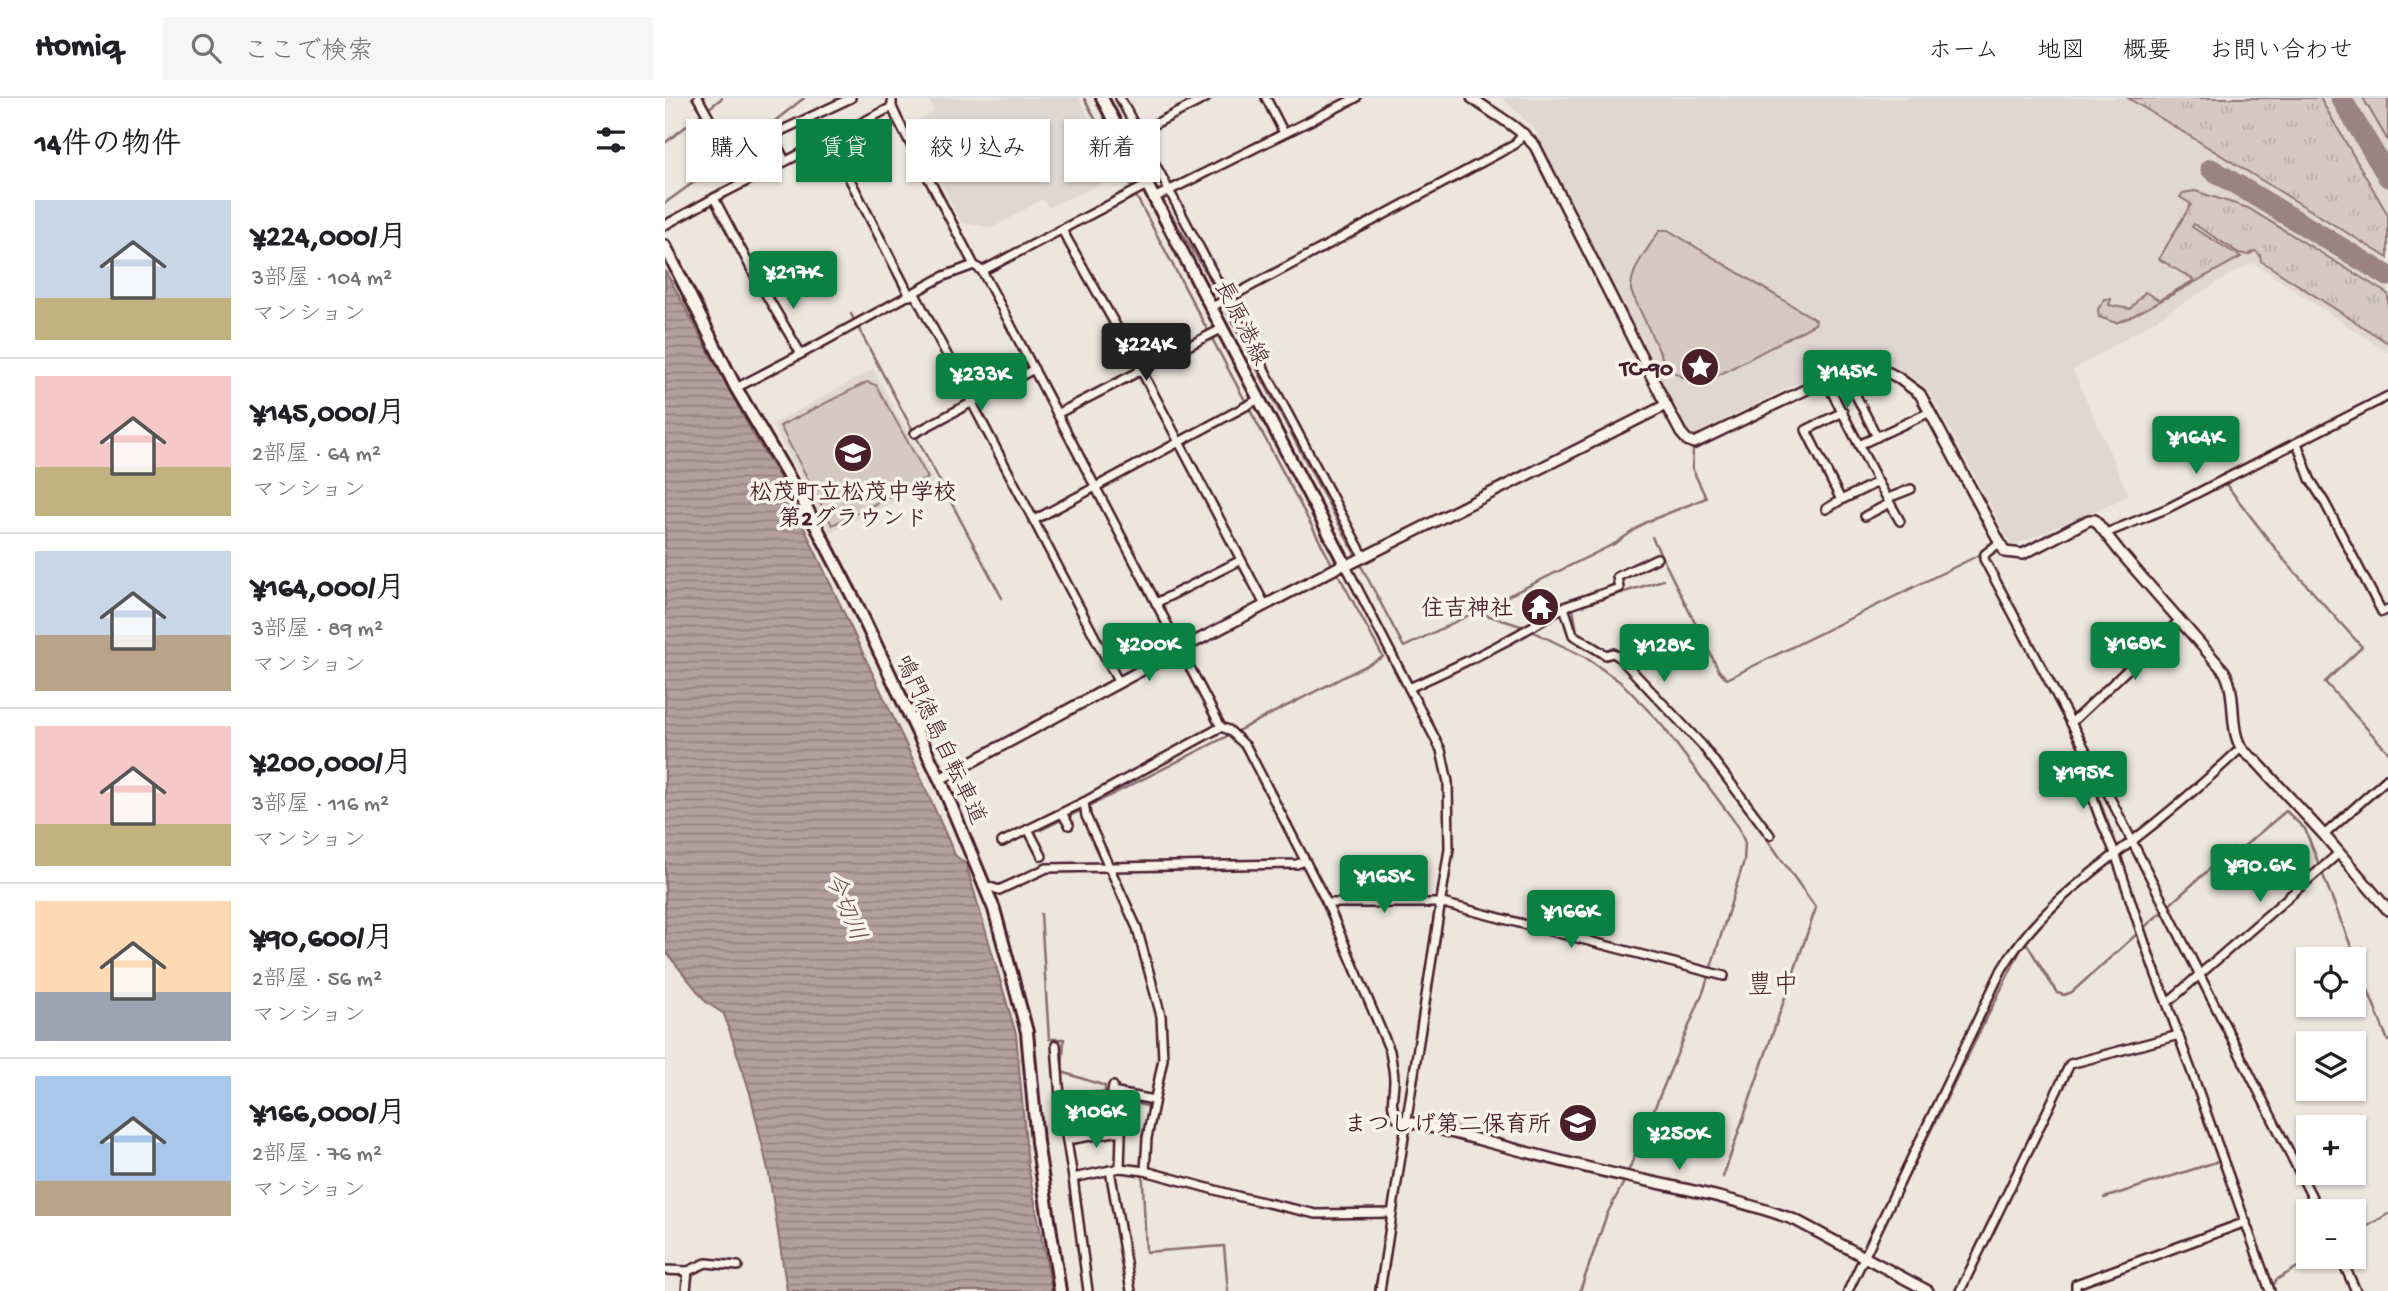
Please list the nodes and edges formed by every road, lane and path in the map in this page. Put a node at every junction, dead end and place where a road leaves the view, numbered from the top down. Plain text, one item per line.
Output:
1 (698, 98) edge
2 (851, 98) edge
3 (892, 98) edge
4 (1102, 98) edge
5 (1120, 98) edge
6 (1206, 98) edge
7 (1266, 98) edge
8 (1356, 98) edge
9 (1472, 98) edge
10 (892, 107) junction
11 (710, 119) edge
12 (868, 119) edge
13 (1130, 119) edge
14 (1160, 121) edge
15 (1284, 133) junction
16 (1524, 133) junction
17 (796, 156) edge
18 (785, 161) junction
19 (782, 163) edge
20 (1160, 178) edge
21 (744, 182) edge
22 (852, 182) edge
23 (1147, 185) junction
24 (1167, 192) junction
25 (714, 198) junction
26 (1154, 198) junction
27 (665, 225) edge
28 (1062, 230) junction
29 (665, 246) edge
30 (974, 265) junction
31 (982, 271) junction
32 (912, 295) junction
33 (1226, 299) junction
34 (1212, 307) junction
35 (1223, 328) junction
36 (801, 354) junction
37 (1034, 369) junction
38 (1141, 370) junction
39 (1843, 370) junction
40 (1825, 379) junction
41 (736, 388) junction
42 (2388, 396) edge
43 (1259, 399) junction
44 (973, 402) junction
45 (1666, 405) junction
46 (1843, 412) junction
47 (1930, 412) junction
48 (1057, 414) junction
49 (915, 433) dead end
50 (1877, 437) junction
51 (1179, 442) junction
52 (2297, 443) junction
53 (1859, 445) junction
54 (1878, 482) junction
55 (1095, 487) junction
56 (1911, 489) dead end
57 (1841, 500) junction
58 (1889, 501) junction
59 (1826, 509) dead end
60 (1865, 516) dead end
61 (1034, 520) junction
62 (1900, 521) dead end
63 (2106, 533) junction
64 (1999, 544) junction
65 (1364, 557) junction
66 (1657, 558) dead end
67 (1241, 559) junction
68 (1345, 565) junction
69 (1156, 603) junction
70 (1265, 605) junction
71 (1564, 607) junction
72 (2388, 609) edge
73 (2179, 620) junction
74 (1181, 649) junction
75 (1119, 683) junction
76 (1409, 688) junction
77 (2071, 723) junction
78 (1221, 727) junction
79 (2241, 748) junction
80 (2093, 764) junction
81 (2388, 778) edge
82 (940, 779) junction
83 (1084, 802) junction
84 (1062, 813) junction
85 (1069, 825) dead end
86 (1028, 829) junction
87 (1770, 835) dead end
88 (2324, 835) junction
89 (2132, 841) junction
90 (1002, 842) dead end
91 (2339, 853) junction
92 (2115, 854) junction
93 (1042, 856) dead end
94 (1305, 861) junction
95 (1110, 867) junction
96 (984, 885) junction
97 (1327, 903) junction
98 (1442, 903) junction
99 (2388, 910) edge
100 (2201, 975) junction
101 (1724, 976) dead end
102 (2168, 1003) junction
103 (2179, 1035) junction
104 (1056, 1045) dead end
105 (1113, 1086) dead end
106 (1060, 1098) junction
107 (1154, 1100) junction
108 (1406, 1121) junction
109 (1121, 1131) junction
110 (1067, 1140) junction
111 (1120, 1168) junction
112 (1110, 1170) junction
113 (1145, 1171) junction
114 (1073, 1178) junction
115 (2313, 1199) edge
116 (1392, 1213) junction
117 (2246, 1222) junction
118 (1864, 1257) junction
119 (739, 1266) dead end
120 (2346, 1269) edge
121 (665, 1270) edge
122 (688, 1271) junction
123 (2267, 1289) edge
124 (687, 1291) edge
125 (1060, 1291) edge
126 (1088, 1291) edge
127 (1131, 1291) edge
128 (1380, 1291) edge
129 (1848, 1291) edge
130 (1928, 1291) edge
131 (1960, 1291) edge
132 (2076, 1291) edge
133 (2356, 1291) edge

1 - 11 street
2 - 18 street
3 - 10 street
4 - 23 main road, 長原港線
5 - 13 street
6 - 14 street
7 - 15 street
8 - 15 street
9 - 16 street
10 - 12 street
10 - 30 street
15 - 24 street
16 - 33 street
16 - 45 street
17 - 18 street
18 - 19 street
20 - 24 street
21 - 25 street
22 - 32 street
23 - 26 main road, 長原港線
23 - 28 street
24 - 26 street
24 - 33 street
25 - 27 street
25 - 36 street
26 - 34 main road, 長原港線
28 - 31 street
28 - 38 street
29 - 41 main road, 鳴門徳島自転車道
30 - 31 street
30 - 32 street
31 - 37 street
32 - 36 street
32 - 44 street
33 - 34 street
33 - 65 street
34 - 35 main road, 長原港線
35 - 38 street
35 - 43 main road, 長原港線
36 - 41 street
37 - 44 street
37 - 48 street
38 - 48 street
38 - 51 street
39 - 40 street
39 - 47 street
39 - 50 street
40 - 45 street
40 - 46 street
41 - 82 main road, 鳴門徳島自転車道
42 - 52 street
43 - 51 street
43 - 68 main road, 長原港線
44 - 49 street
44 - 61 street
45 - 65 street
46 - 53 street
46 - 57 street
47 - 50 street
47 - 64 street
48 - 55 street
50 - 53 street
51 - 55 street
51 - 67 street
52 - 63 street
52 - 72 street
53 - 54 street
54 - 57 street
54 - 58 street
55 - 61 street
55 - 69 street
56 - 58 street
57 - 59 street
58 - 60 street
58 - 62 street
61 - 75 street
63 - 64 street
63 - 73 street
64 - 77 street
65 - 68 street
66 - 71 street
67 - 69 street
67 - 70 street
68 - 70 street
68 - 76 street
69 - 74 street
70 - 74 street
71 - 76 street
71 - 87 street
73 - 77 street
73 - 79 street
74 - 75 street
74 - 78 street
75 - 82 street
76 - 98 street
77 - 80 street
78 - 83 street
78 - 94 street
79 - 88 street
79 - 89 street
80 - 89 street
80 - 92 street
81 - 88 street
82 - 96 main road, 鳴門徳島自転車道
83 - 84 street
83 - 95 street
84 - 85 street
84 - 86 street
86 - 90 street
86 - 93 street
88 - 91 street
89 - 92 street
89 - 100 street
91 - 99 street
91 - 100 street
92 - 102 street
92 - 118 street
94 - 95 street
94 - 97 street
95 - 96 street
95 - 107 street
96 - 125 main road, 鳴門徳島自転車道
97 - 98 street
97 - 108 street
98 - 101 street
98 - 108 street
100 - 102 street
100 - 115 street
102 - 103 street
103 - 117 street
103 - 131 street
104 - 106 street
105 - 107 street
106 - 109 street
106 - 110 street
107 - 113 street
108 - 116 street
108 - 118 street
109 - 110 street
109 - 111 street
110 - 114 street
111 - 112 street
111 - 113 street
112 - 114 street
112 - 127 street
113 - 116 street
114 - 126 street
116 - 128 street
117 - 123 street
117 - 132 street
118 - 129 street
118 - 130 street
119 - 122 street
120 - 133 street
121 - 122 street
122 - 124 street

